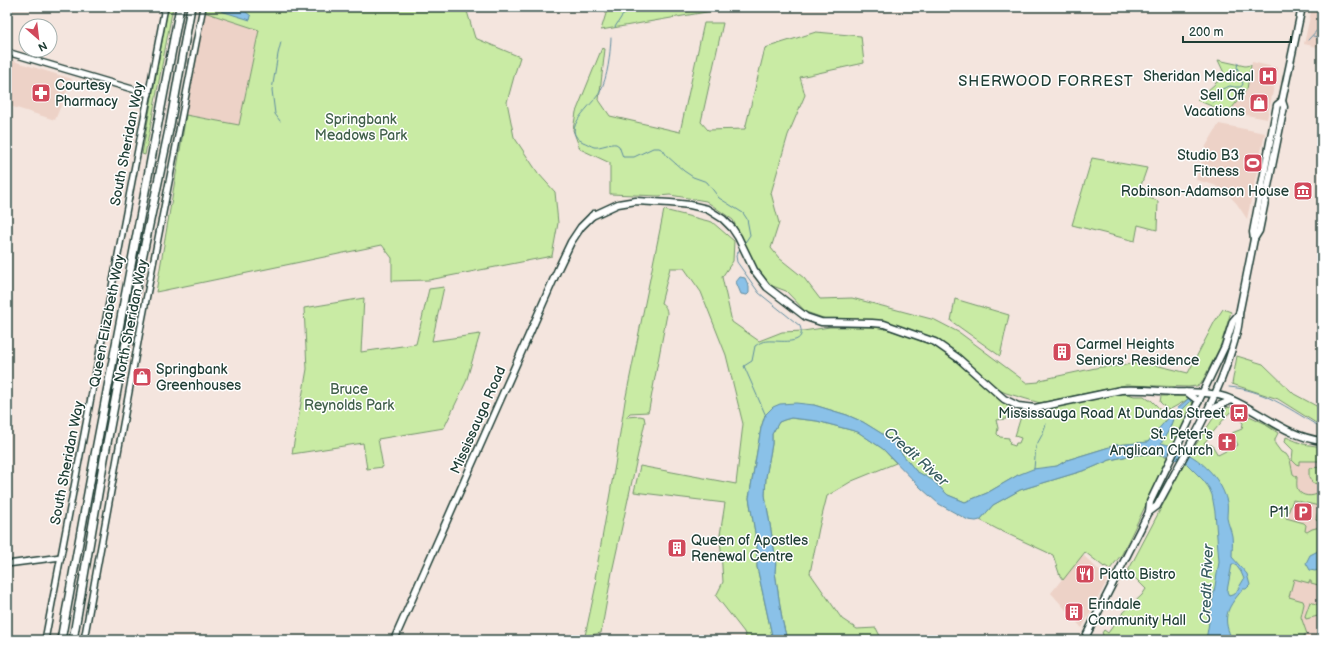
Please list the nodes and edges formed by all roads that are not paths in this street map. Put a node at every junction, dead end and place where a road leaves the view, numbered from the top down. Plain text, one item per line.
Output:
1 (165, 7) edge
2 (180, 7) edge
3 (192, 7) edge
4 (203, 7) edge
5 (1302, 7) edge
6 (7, 52) edge
7 (149, 94) junction
8 (1239, 314) junction
9 (1186, 392) junction
10 (1203, 394) junction
11 (1214, 395) junction
12 (1232, 400) junction
13 (1199, 402) junction
14 (1204, 416) junction
15 (1322, 441) edge
16 (1149, 512) junction
17 (61, 558) junction
18 (7, 564) edge
19 (45, 640) edge
20 (61, 640) edge
21 (73, 640) edge
22 (84, 640) edge
23 (394, 640) edge
24 (1084, 640) edge

1 - 7 street, South Sheridan Way
2 - 20 highway, Queen Elizabeth Way
3 - 21 highway, Queen Elizabeth Way
4 - 22 street, North Sheridan Way
5 - 8 main road
6 - 7 street
7 - 17 street, South Sheridan Way
8 - 10 main road
8 - 11 main road
9 - 10 main road, Mississauga Road
9 - 13 street
9 - 23 main road, Mississauga Road
10 - 11 main road, Mississauga Road
10 - 13 main road
11 - 12 main road, Mississauga Road
11 - 14 main road
12 - 14 main road
12 - 15 main road, Mississauga Road
13 - 16 main road
14 - 16 main road
16 - 24 main road
17 - 18 street
17 - 19 street, South Sheridan Way

